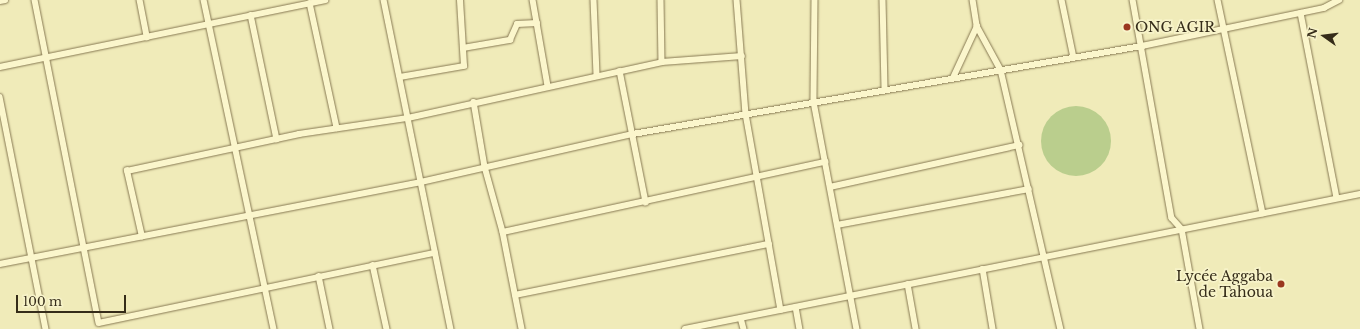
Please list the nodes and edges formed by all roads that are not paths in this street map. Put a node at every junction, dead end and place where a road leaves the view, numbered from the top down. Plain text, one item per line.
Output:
1 (5, 0) edge
2 (35, 0) edge
3 (140, 0) edge
4 (204, 0) edge
5 (325, 0) edge
6 (384, 0) edge
7 (460, 0) edge
8 (533, 0) edge
9 (594, 0) edge
10 (662, 0) edge
11 (737, 0) edge
12 (815, 0) edge
13 (883, 0) edge
14 (973, 0) edge
15 (1062, 0) edge
16 (1133, 0) edge
17 (1218, 0) edge
18 (1339, 0) edge
19 (0, 1) edge
20 (310, 3) junction
21 (1301, 13) junction
22 (251, 15) junction
23 (537, 22) junction
24 (209, 24) junction
25 (977, 26) junction
26 (1224, 30) junction
27 (147, 37) junction
28 (1142, 46) junction
29 (463, 48) junction
30 (742, 56) junction
31 (47, 58) junction
32 (1074, 58) junction
33 (662, 62) junction
34 (0, 67) edge
35 (1001, 70) junction
36 (620, 72) junction
37 (597, 76) junction
38 (400, 77) junction
39 (953, 78) junction
40 (548, 86) junction
41 (885, 90) junction
42 (0, 97) edge
43 (474, 102) junction
44 (814, 102) junction
45 (746, 114) junction
46 (408, 118) junction
47 (337, 128) junction
48 (633, 134) junction
49 (278, 139) junction
50 (1018, 145) junction
51 (236, 149) junction
52 (825, 162) junction
53 (485, 167) junction
54 (756, 179) junction
55 (421, 182) junction
56 (830, 187) junction
57 (1029, 189) junction
58 (1360, 194) edge
59 (1337, 198) junction
60 (646, 202) junction
61 (250, 213) junction
62 (1263, 213) junction
63 (837, 225) junction
64 (1182, 229) junction
65 (503, 232) junction
66 (142, 237) junction
67 (769, 244) junction
68 (86, 247) junction
69 (435, 253) junction
70 (1046, 257) junction
71 (31, 258) junction
72 (0, 264) edge
73 (373, 265) junction
74 (982, 269) junction
75 (319, 276) junction
76 (908, 284) junction
77 (265, 287) junction
78 (515, 295) junction
79 (850, 296) junction
80 (796, 307) junction
81 (781, 310) junction
82 (742, 318) junction
83 (46, 329) edge
84 (274, 329) edge
85 (330, 329) edge
86 (387, 329) edge
87 (451, 329) edge
88 (522, 329) edge
89 (688, 329) edge
90 (744, 329) edge
91 (800, 329) edge
92 (857, 329) edge
93 (916, 329) edge
94 (993, 329) edge
95 (1061, 329) edge
96 (1200, 329) edge

1 - 19 street
2 - 31 street
3 - 27 street
4 - 24 street
5 - 20 street
6 - 38 street
7 - 29 street
8 - 23 street
9 - 37 street
10 - 33 street
11 - 30 street
12 - 44 street
13 - 41 street
14 - 25 street
15 - 32 street
16 - 28 street
17 - 26 street
18 - 21 street
20 - 22 street
20 - 47 street
21 - 26 street
21 - 59 street
22 - 24 street
22 - 49 street
23 - 29 street
23 - 40 street
24 - 27 street
24 - 51 street
25 - 35 street
25 - 39 street
26 - 28 street
26 - 62 street
27 - 31 street
28 - 32 street
28 - 64 street
29 - 38 street
30 - 33 street
30 - 45 street
31 - 34 street
31 - 68 street
32 - 35 street
33 - 36 street
35 - 39 street
35 - 50 street
36 - 37 street
36 - 48 street
37 - 40 street
38 - 46 street
39 - 41 street
40 - 43 street
41 - 44 street
42 - 71 street
43 - 46 street
43 - 53 street
44 - 45 street
44 - 52 street
45 - 48 street
45 - 54 street
46 - 47 street
46 - 55 street
47 - 49 street
48 - 53 street
48 - 60 street
49 - 51 street
50 - 56 street
50 - 57 street
51 - 61 street
51 - 66 street
52 - 54 street
52 - 56 street
53 - 55 street
53 - 65 street
54 - 60 street
54 - 67 street
55 - 61 street
55 - 69 street
56 - 63 street
57 - 63 street
57 - 70 street
58 - 59 street
59 - 62 street
60 - 65 street
61 - 66 street
61 - 77 street
62 - 64 street
63 - 79 street
64 - 70 street
64 - 96 street
65 - 78 street
66 - 68 street
67 - 78 street
67 - 81 street
68 - 71 street
68 - 77 street
69 - 73 street
69 - 87 street
70 - 74 street
70 - 95 street
71 - 72 street
71 - 83 street
73 - 75 street
73 - 86 street
74 - 76 street
74 - 94 street
75 - 77 street
75 - 85 street
76 - 79 street
76 - 93 street
77 - 84 street
78 - 88 street
79 - 80 street
79 - 92 street
80 - 81 street
80 - 91 street
81 - 82 street
82 - 89 street
82 - 90 street

